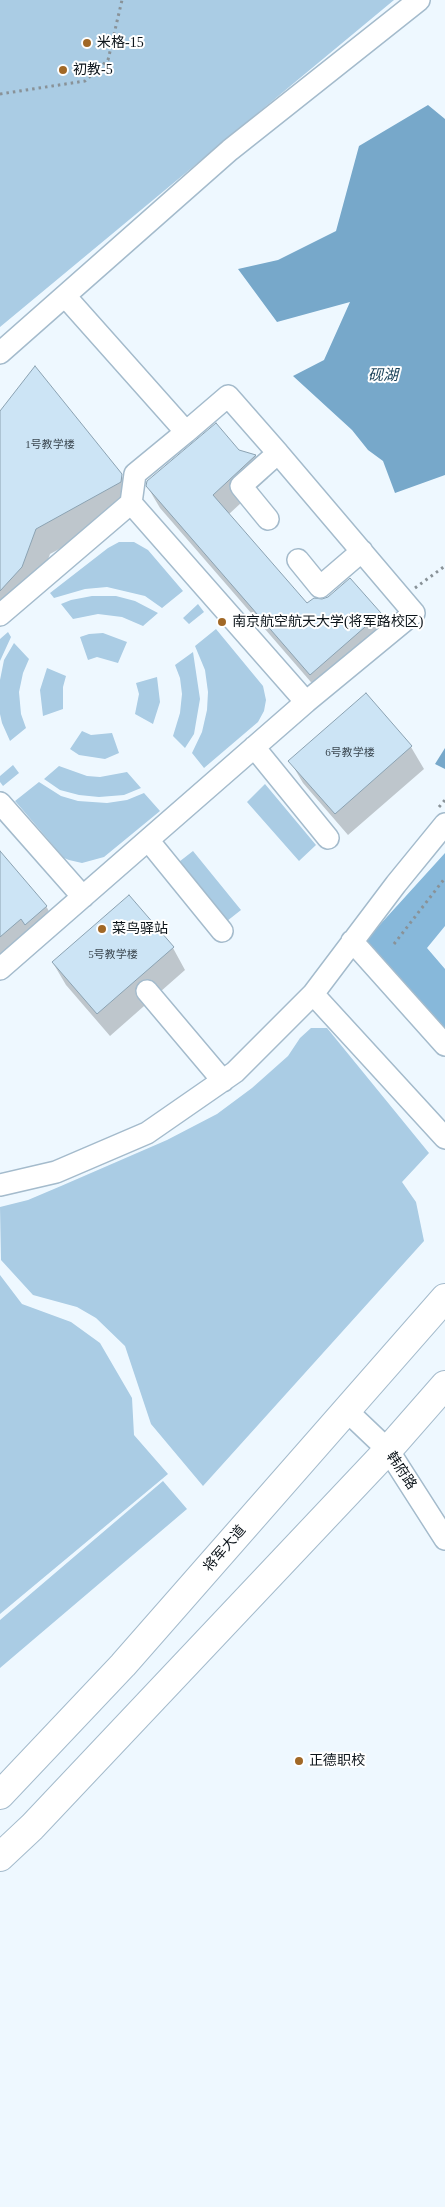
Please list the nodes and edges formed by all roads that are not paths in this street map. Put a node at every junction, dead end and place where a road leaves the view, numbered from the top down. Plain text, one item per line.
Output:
1 (419, 0) edge
2 (64, 296) junction
3 (0, 353) edge
4 (186, 432) junction
5 (278, 453) junction
6 (131, 503) junction
7 (268, 519) dead end
8 (362, 551) junction
9 (298, 560) dead end
10 (0, 615) edge
11 (306, 702) junction
12 (254, 747) junction
13 (0, 803) edge
14 (445, 824) edge
15 (328, 838) dead end
16 (148, 840) junction
17 (83, 897) junction
18 (222, 931) dead end
19 (352, 941) junction
20 (0, 969) edge
21 (147, 991) dead end
22 (313, 994) junction
23 (445, 1045) edge
24 (223, 1080) junction
25 (445, 1138) edge
26 (0, 1185) edge
27 (445, 1298) edge
28 (445, 1385) edge
29 (346, 1411) junction
30 (388, 1450) junction
31 (445, 1539) edge
32 (0, 1795) edge
33 (0, 1857) edge

1 - 2 street
2 - 3 street
2 - 4 street
4 - 5 street
4 - 6 street
5 - 7 street
5 - 8 street
6 - 10 street
6 - 11 street
8 - 9 street
8 - 11 street
11 - 12 street
12 - 15 street
12 - 16 street
13 - 17 street
14 - 19 street
16 - 17 street
16 - 18 street
17 - 20 street
19 - 22 street
19 - 23 street
21 - 24 street
22 - 24 street
22 - 25 street
24 - 26 street
27 - 29 main road, 将军大道
28 - 30 main road
29 - 30 street, 韩府路
29 - 32 main road, 将军大道
30 - 31 street, 韩府路
30 - 33 main road

